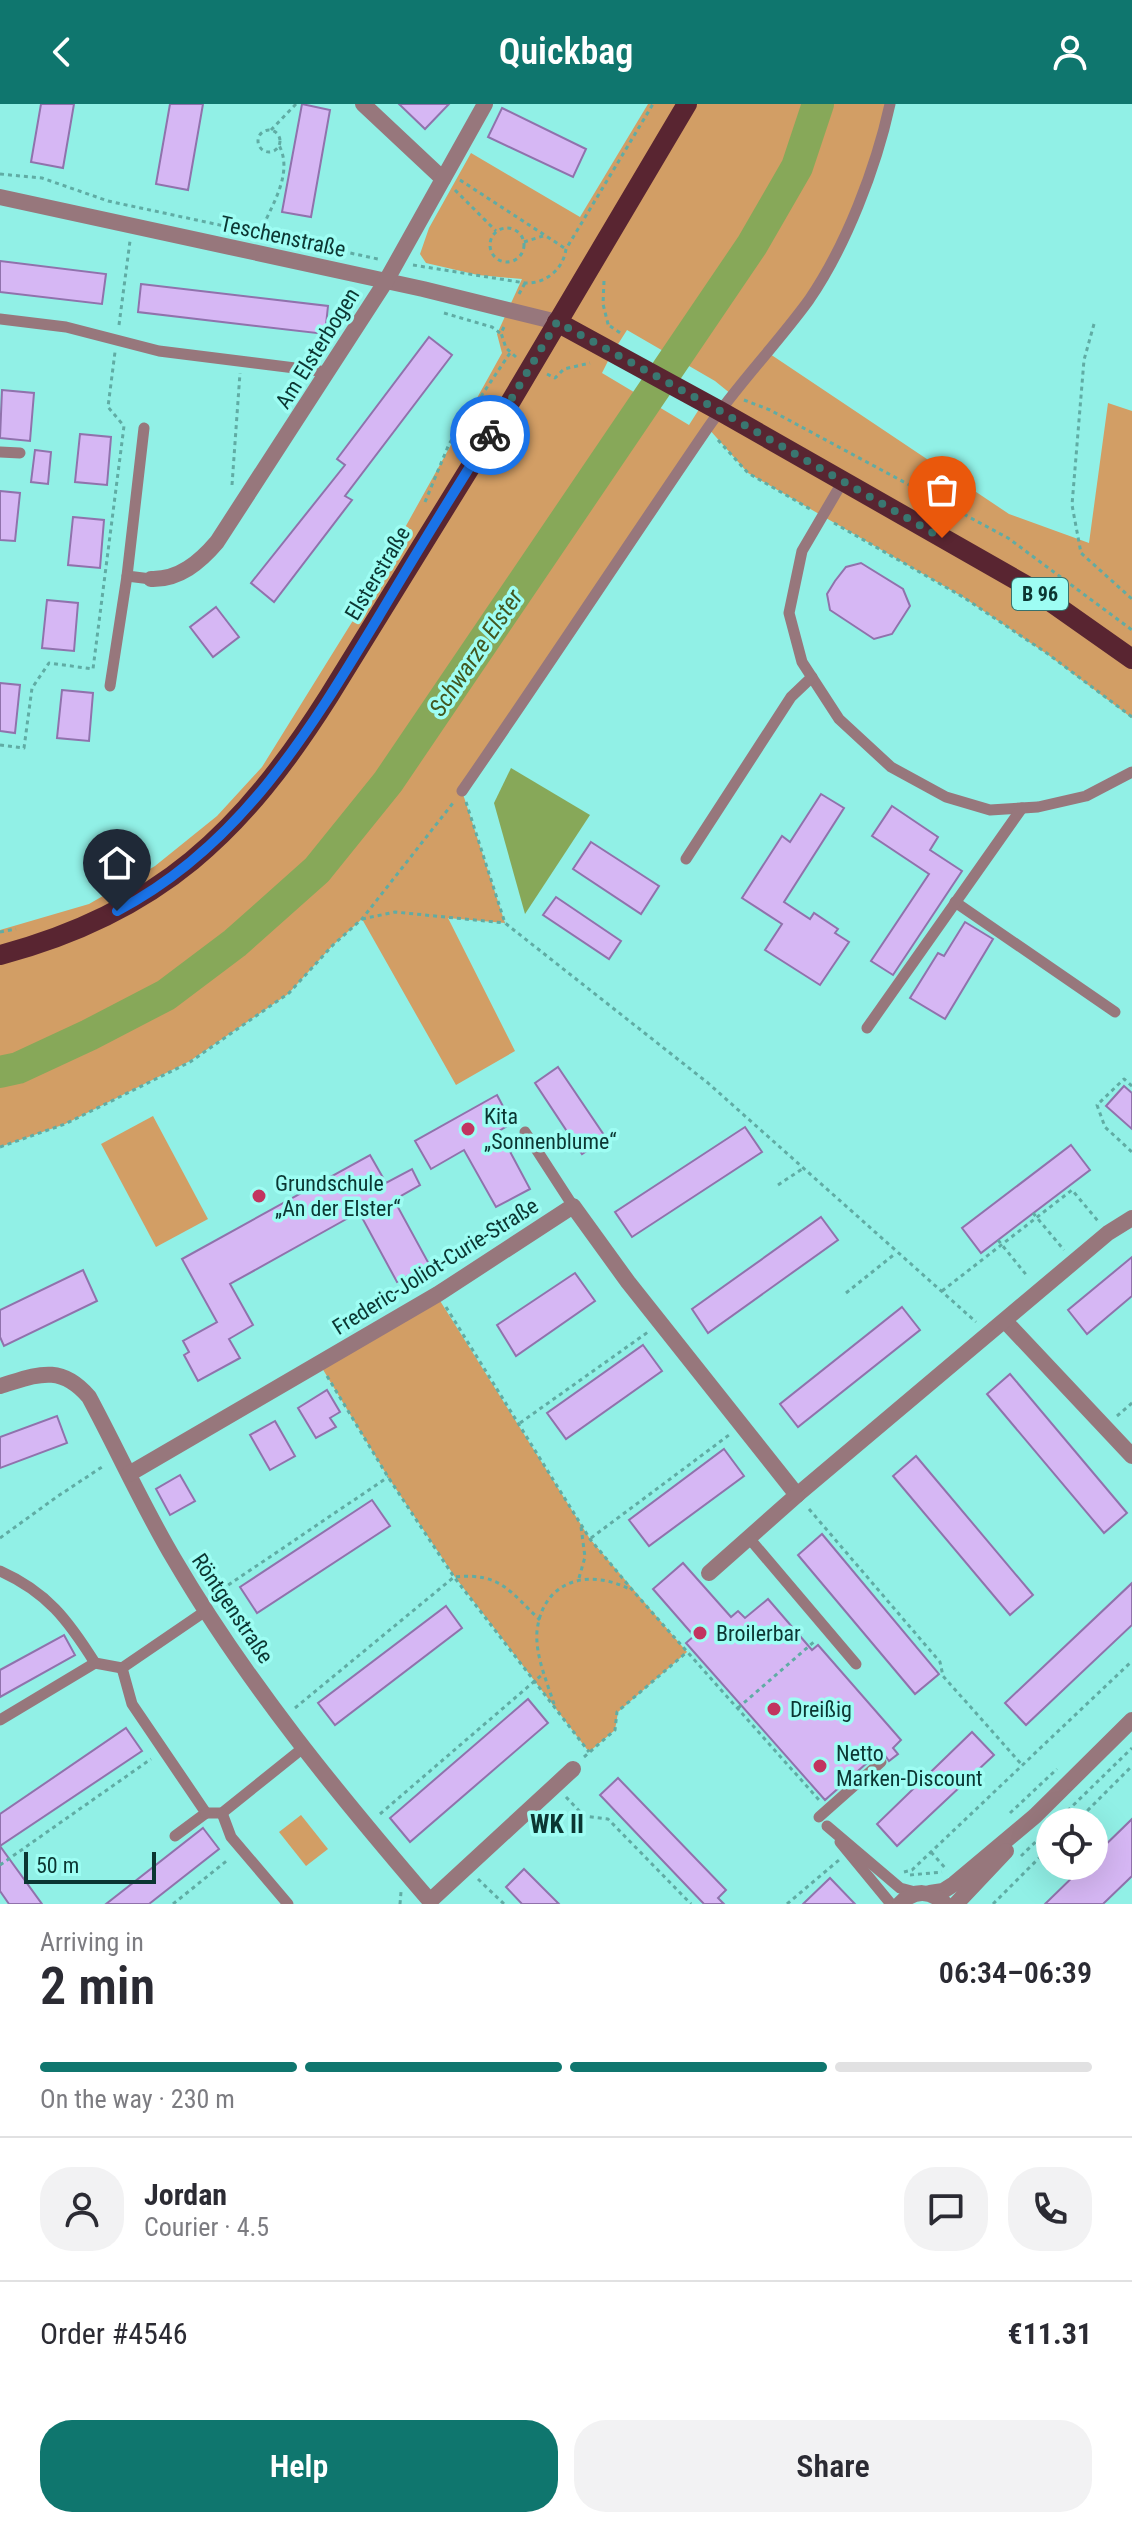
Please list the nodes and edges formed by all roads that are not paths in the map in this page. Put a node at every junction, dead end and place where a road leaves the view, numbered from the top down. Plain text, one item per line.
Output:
1 (363, 104) edge
2 (485, 104) edge
3 (687, 104) edge
4 (890, 104) edge
5 (445, 175) junction
6 (0, 197) edge
7 (386, 281) junction
8 (0, 319) edge
9 (557, 322) junction
10 (327, 372) junction
11 (726, 403) junction
12 (144, 428) dead end
13 (0, 452) edge
14 (20, 453) dead end
15 (843, 481) junction
16 (127, 576) junction
17 (151, 579) joint
18 (1132, 659) edge
19 (812, 677) junction
20 (110, 686) dead end
21 (1132, 772) edge
22 (462, 791) road end
23 (1022, 808) junction
24 (686, 859) dead end
25 (955, 902) junction
26 (0, 955) edge
27 (1115, 1012) dead end
28 (867, 1028) dead end
29 (525, 1132) dead end
30 (573, 1206) junction
31 (1132, 1218) edge
32 (1005, 1321) junction
33 (0, 1386) edge
34 (1132, 1456) edge
35 (129, 1474) junction
36 (797, 1495) junction
37 (749, 1538) junction
38 (0, 1571) edge
39 (709, 1573) dead end
40 (204, 1607) junction
41 (95, 1663) junction
42 (856, 1664) dead end
43 (122, 1668) junction
44 (0, 1720) edge
45 (1132, 1720) edge
46 (303, 1748) junction
47 (881, 1762) dead end
48 (573, 1769) road end
49 (206, 1813) junction
50 (222, 1813) junction
51 (823, 1813) road end
52 (1035, 1816) junction
53 (175, 1836) dead end
54 (924, 1893) junction
55 (429, 1903) edge
56 (288, 1904) edge
57 (891, 1904) edge
58 (900, 1904) edge
59 (945, 1904) edge
60 (956, 1904) edge

1 - 5 street
2 - 5 street, Am Elsterbogen
3 - 9 main road, Elsterstraße
4 - 11 lane
5 - 7 street, Am Elsterbogen
6 - 7 street, Teschenstraße
7 - 9 street, Teschenstraße
7 - 10 street, Am Elsterbogen
8 - 10 lane
9 - 11 main road, B 96
9 - 26 main road, Elsterstraße
10 - 17 street, Am Elsterbogen
11 - 15 main road, B 96
11 - 22 lane
12 - 16 lane
13 - 14 lane
15 - 18 main road, B 96
15 - 19 lane
16 - 17 lane
16 - 20 lane
19 - 23 lane
19 - 24 lane
21 - 23 lane
23 - 25 lane
25 - 27 lane
25 - 28 lane
29 - 30 lane
30 - 35 street, Frederic-Joliot-Curie-Straße
30 - 36 street, Frederic-Joliot-Curie-Straße
31 - 32 street
32 - 34 street
32 - 36 street
33 - 35 street, Röntgenstraße
35 - 40 street, Röntgenstraße
36 - 37 street
37 - 39 street
37 - 42 lane
38 - 41 lane
40 - 43 lane
40 - 46 street, Röntgenstraße
41 - 43 lane
41 - 44 lane
43 - 49 lane
45 - 52 street
46 - 50 lane
46 - 55 street, Röntgenstraße
47 - 51 lane
48 - 55 street, Röntgenstraße
49 - 50 lane
49 - 53 lane
50 - 56 lane
52 - 54 street
52 - 60 street
54 - 57 lane
54 - 58 street
54 - 59 street

